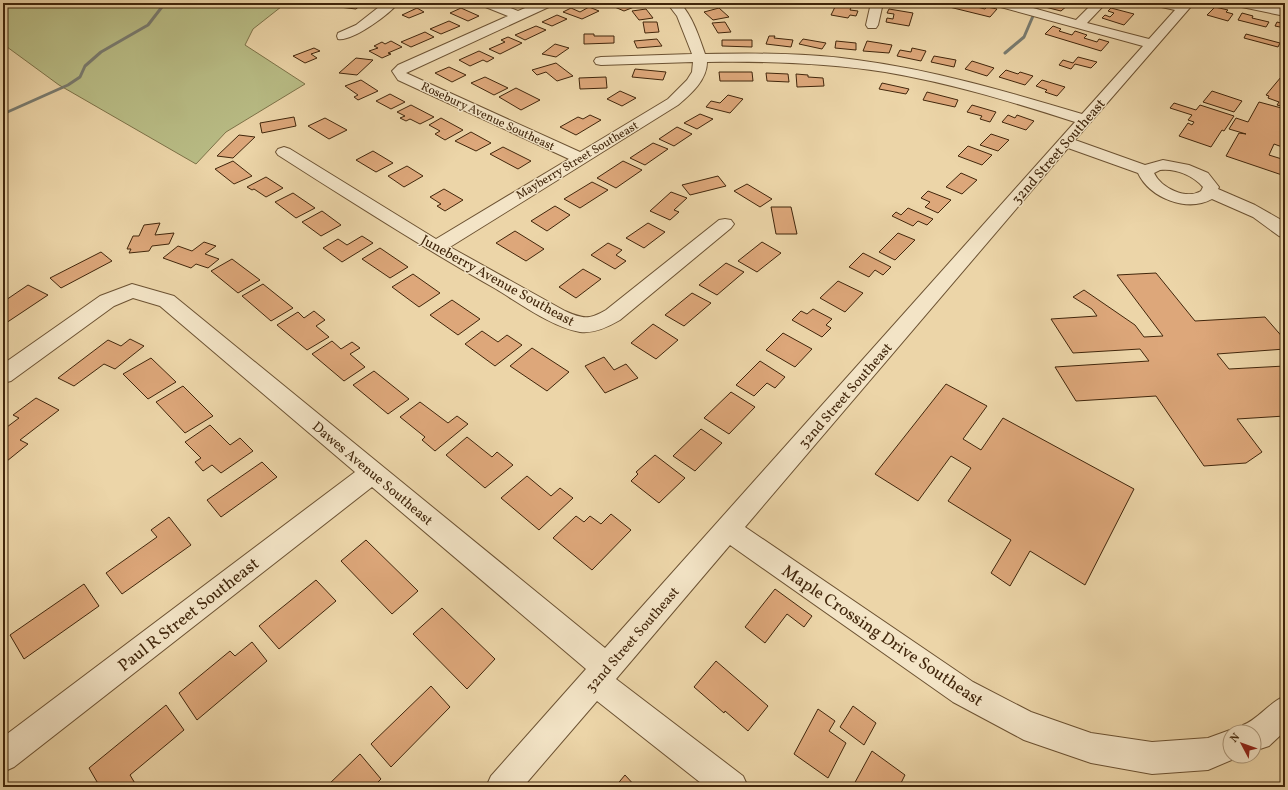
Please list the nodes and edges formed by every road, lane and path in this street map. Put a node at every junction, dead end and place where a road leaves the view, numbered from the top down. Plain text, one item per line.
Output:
1 (392, 3) edge
2 (487, 3) edge
3 (546, 3) edge
4 (673, 3) edge
5 (877, 3) edge
6 (1100, 3) edge
7 (1161, 3) edge
8 (1241, 3) edge
9 (1006, 4) edge
10 (1186, 5) edge
11 (1285, 12) edge
12 (518, 16) junction
13 (1079, 24) junction
14 (872, 25) dead end
15 (343, 36) dead end
16 (1150, 46) junction
17 (700, 58) junction
18 (601, 60) dead end
19 (1085, 120) junction
20 (1065, 142) junction
21 (284, 152) dead end
22 (580, 158) junction
23 (1147, 171) junction
24 (1210, 192) junction
25 (725, 224) dead end
26 (1285, 232) edge
27 (436, 247) junction
28 (3, 375) edge
29 (372, 472) junction
30 (728, 529) junction
31 (601, 674) junction
32 (1285, 711) edge
33 (1262, 731) edge
34 (1222, 748) edge
35 (3, 756) edge
36 (502, 787) edge
37 (732, 787) edge

1 - 15 street
2 - 12 street
3 - 12 street
4 - 17 street
5 - 14 street
6 - 13 street
7 - 10 street
8 - 11 street
9 - 13 street
9 - 16 street
10 - 16 street, 32nd Street Southeast
12 - 22 street, Rosebury Avenue Southeast
13 - 16 street
16 - 19 street, 32nd Street Southeast
17 - 18 street
17 - 19 street
17 - 22 street, Mayberry Street Southeast
19 - 20 street, 32nd Street Southeast
20 - 23 street
20 - 30 street, 32nd Street Southeast
21 - 27 street, Juneberry Avenue Southeast
22 - 27 street, Mayberry Street Southeast
23 - 24 street
23 - 24 street
24 - 26 street
25 - 27 street, Juneberry Avenue Southeast
28 - 29 street, Dawes Avenue Southeast
29 - 31 street, Dawes Avenue Southeast
29 - 35 street, Paul R Street Southeast
30 - 31 street, 32nd Street Southeast
30 - 34 street, Maple Crossing Drive Southeast
31 - 36 street, 32nd Street Southeast
31 - 37 street, Dawes Avenue Southeast
32 - 33 street

